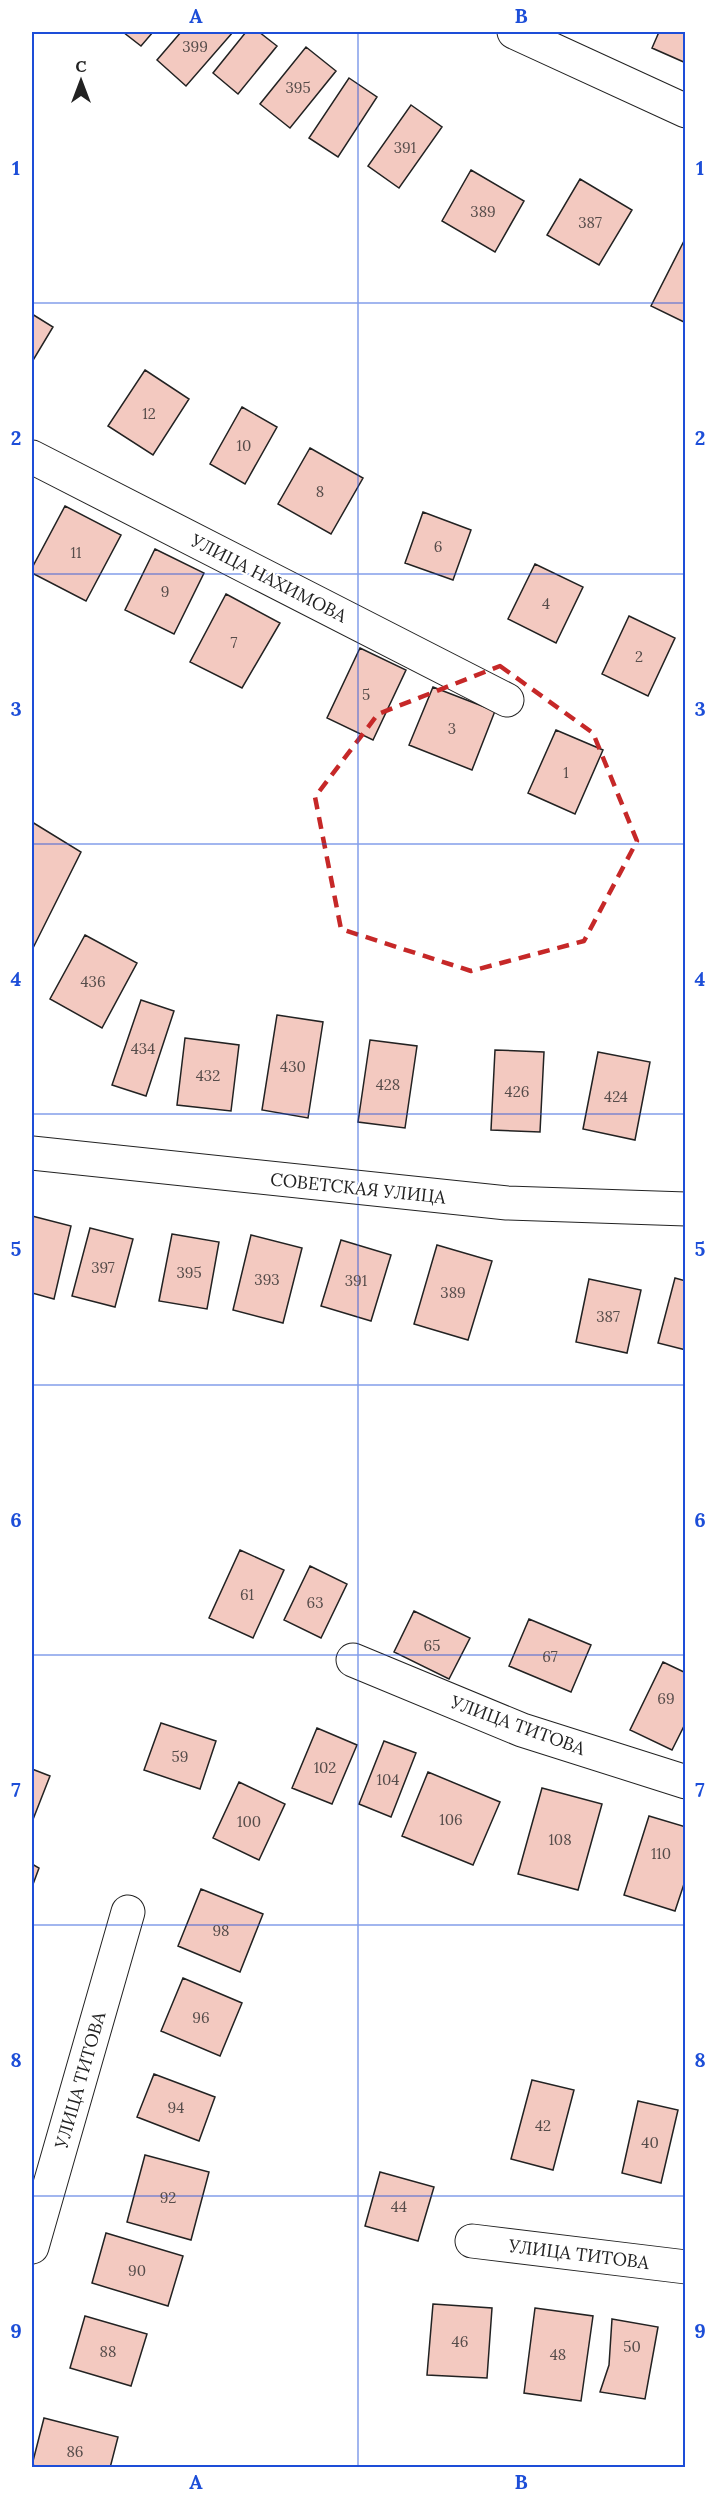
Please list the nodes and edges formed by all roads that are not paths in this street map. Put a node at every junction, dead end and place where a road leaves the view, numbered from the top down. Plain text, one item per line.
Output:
1 (514, 32) edge
2 (686, 111) edge
3 (32, 457) edge
4 (507, 700) dead end
5 (32, 1153) edge
6 (686, 1209) edge
7 (353, 1660) dead end
8 (686, 1782) edge
9 (128, 1912) dead end
10 (472, 2241) dead end
11 (32, 2247) edge
12 (686, 2266) edge

1 - 2 street
3 - 4 street, УЛИЦА НАХИМОВА
5 - 6 street, СОВЕТСКАЯ УЛИЦА
7 - 8 street, УЛИЦА ТИТОВА
9 - 11 street, УЛИЦА ТИТОВА
10 - 12 street, УЛИЦА ТИТОВА

